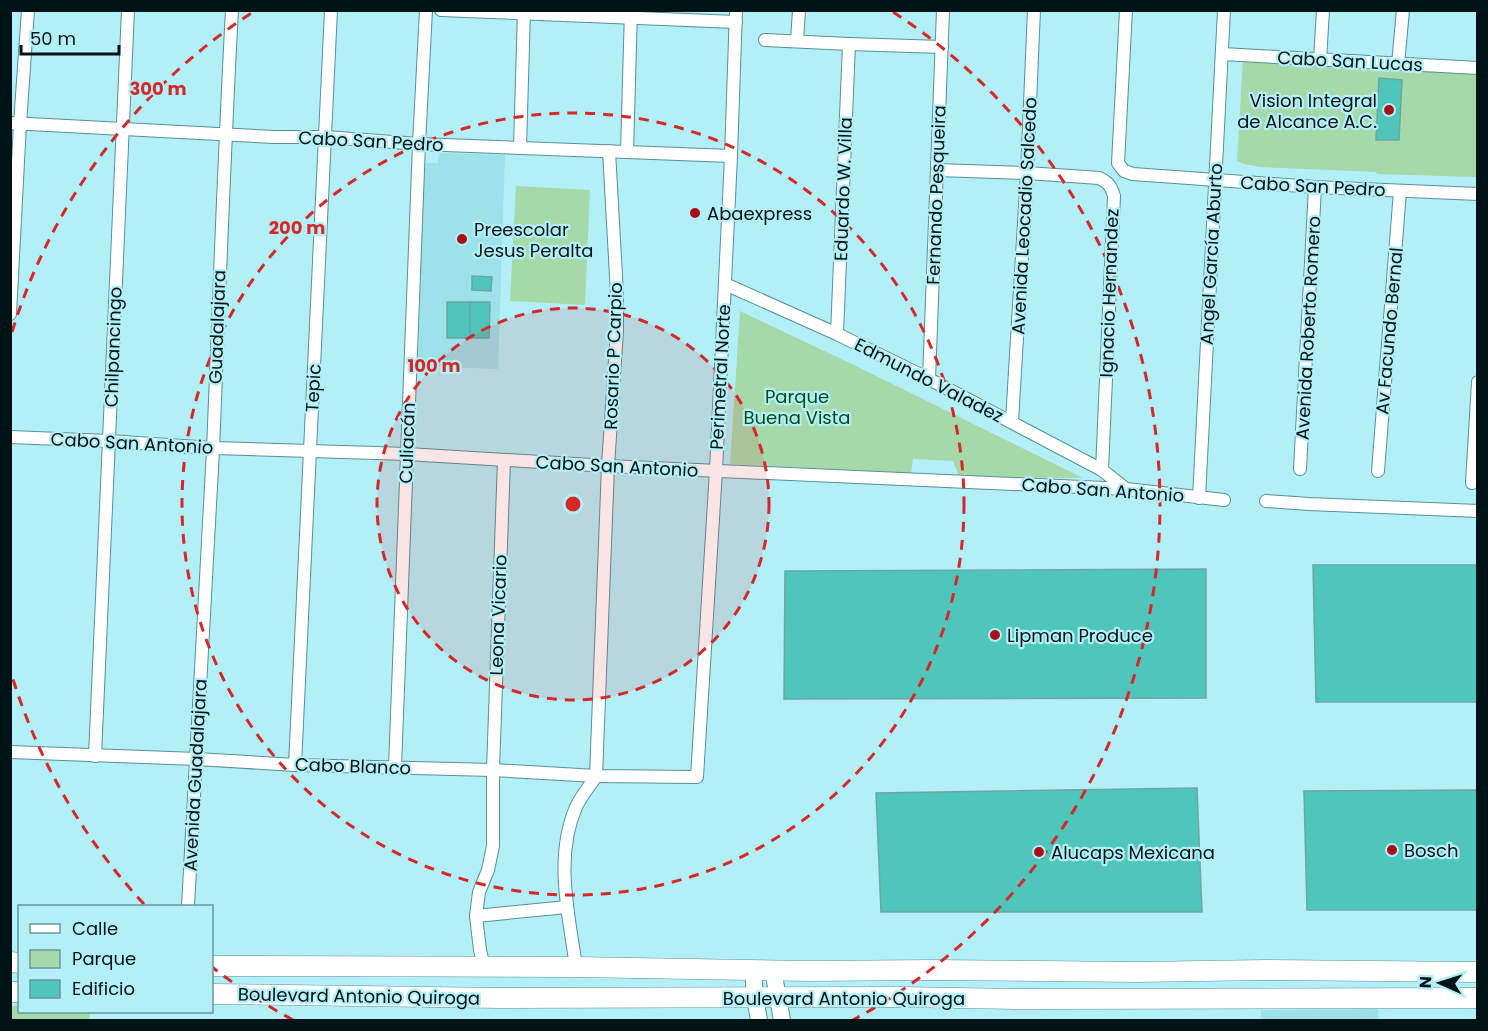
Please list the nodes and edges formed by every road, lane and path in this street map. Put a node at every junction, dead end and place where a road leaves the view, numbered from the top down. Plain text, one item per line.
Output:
1 (28, 10) edge
2 (128, 10) edge
3 (232, 10) edge
4 (331, 10) edge
5 (426, 10) edge
6 (441, 10) edge
7 (799, 10) edge
8 (943, 10) edge
9 (1034, 10) edge
10 (1126, 10) edge
11 (1224, 10) edge
12 (1323, 10) edge
13 (1403, 10) edge
14 (524, 12) edge
15 (631, 14) edge
16 (736, 16) edge
17 (765, 40) dead end
18 (797, 41) junction
19 (849, 44) junction
20 (942, 47) junction
21 (1222, 54) junction
22 (1320, 60) junction
23 (1398, 64) junction
24 (1478, 68) edge
25 (15, 123) edge
26 (123, 129) junction
27 (225, 134) junction
28 (326, 137) junction
29 (419, 144) junction
30 (520, 148) junction
31 (609, 152) junction
32 (627, 152) junction
33 (731, 156) junction
34 (937, 170) junction
35 (1028, 173) junction
36 (1215, 180) junction
37 (1315, 187) junction
38 (1401, 191) junction
39 (1478, 194) edge
40 (725, 284) junction
41 (10, 314) edge
42 (837, 334) junction
43 (929, 379) junction
44 (1478, 382) edge
45 (1012, 421) junction
46 (10, 437) edge
47 (109, 441) junction
48 (213, 448) junction
49 (310, 450) junction
50 (407, 454) junction
51 (504, 460) junction
52 (608, 466) junction
53 (1300, 469) dead end
54 (716, 470) junction
55 (1102, 470) junction
56 (1378, 471) dead end
57 (1472, 483) dead end
58 (1126, 489) junction
59 (1198, 498) junction
60 (1224, 500) dead end
61 (1266, 501) dead end
62 (1478, 511) edge
63 (203, 643) joint
64 (10, 752) edge
65 (95, 756) junction
66 (197, 759) junction
67 (295, 765) junction
68 (395, 767) junction
69 (493, 770) junction
70 (596, 776) junction
71 (695, 777) joint
72 (188, 905) edge
73 (567, 907) junction
74 (477, 916) junction
75 (213, 966) edge
76 (484, 967) junction
77 (576, 967) junction
78 (753, 969) junction
79 (773, 970) junction
80 (1478, 972) edge
81 (213, 994) edge
82 (778, 997) junction
83 (755, 998) junction
84 (1478, 998) edge
85 (759, 1020) edge
86 (782, 1020) edge

1 - 25 street
2 - 26 street, Chilpancingo
3 - 27 street, Guadalajara
4 - 28 street, Tepic
5 - 29 street, Culiacán
6 - 14 street
7 - 18 street
8 - 20 street, Fernando Pesqueira
9 - 35 street, Avenida Leocadio Salcedo
10 - 36 street, Cabo San Pedro
11 - 21 street, Angel García Aburto
12 - 22 street
13 - 23 street
14 - 15 street
14 - 30 street
15 - 16 street
15 - 32 street
16 - 33 street, Perimetral Norte
17 - 18 street
18 - 19 street
19 - 20 street
19 - 42 street, Eduardo W. Villa
20 - 34 street, Fernando Pesqueira
21 - 22 street, Cabo San Lucas
21 - 36 street, Angel García Aburto
22 - 23 street, Cabo San Lucas
23 - 24 street, Cabo San Lucas
25 - 26 street, Cabo San Pedro
25 - 41 street
26 - 27 street, Cabo San Pedro
26 - 47 street, Chilpancingo
27 - 28 street, Cabo San Pedro
27 - 48 street, Guadalajara
28 - 29 street, Cabo San Pedro
28 - 49 street, Tepic
29 - 30 street, Cabo San Pedro
29 - 50 street, Culiacán
30 - 31 street, Cabo San Pedro
31 - 32 street, Cabo San Pedro
31 - 52 street, Rosario P Carpio
32 - 33 street, Cabo San Pedro
33 - 40 street, Perimetral Norte
34 - 35 street, Ignacio Hernandez
34 - 43 street, Fernando Pesqueira
35 - 45 street, Avenida Leocadio Salcedo
35 - 55 street, Ignacio Hernandez
36 - 37 street, Cabo San Pedro
36 - 59 street, Angel García Aburto
37 - 38 street, Cabo San Pedro
37 - 53 street, Avenida Roberto Romero
38 - 39 street, Cabo San Pedro
38 - 56 street, Av Facundo Bernal
40 - 42 street, Edmundo Valadez
40 - 54 street, Perimetral Norte
42 - 43 street, Edmundo Valadez
43 - 45 street, Edmundo Valadez
44 - 57 street
45 - 55 street, Edmundo Valadez
46 - 47 street, Cabo San Antonio
47 - 48 street, Cabo San Antonio
47 - 65 street, Chilpancingo
48 - 49 street, Cabo San Antonio
48 - 63 street, Guadalajara
49 - 50 street, Cabo San Antonio
49 - 67 street, Tepic
50 - 51 street, Cabo San Antonio
50 - 68 street, Culiacán
51 - 52 street, Cabo San Antonio
51 - 69 street, Leona Vicario
52 - 54 street, Cabo San Antonio
52 - 70 street, Rosario P Carpio
54 - 58 street, Cabo San Antonio
54 - 71 street, Perimetral Norte
55 - 58 street, Edmundo Valadez
58 - 59 street, Cabo San Antonio
59 - 60 street, Cabo San Antonio
61 - 62 street
63 - 66 street, Avenida Guadalajara
64 - 65 street, Cabo Blanco
65 - 66 street, Cabo Blanco
66 - 67 street, Cabo Blanco
66 - 72 street, Avenida Guadalajara
67 - 68 street, Cabo Blanco
68 - 69 street, Cabo Blanco
69 - 70 street, Cabo Blanco
69 - 74 street, Leona Vicario
70 - 71 street, Cabo Blanco
70 - 73 street
73 - 74 street
73 - 77 street
74 - 76 street, Leona Vicario
75 - 76 main road, Boulevard Antonio Quiroga
76 - 77 main road, Boulevard Antonio Quiroga
77 - 78 main road, Boulevard Antonio Quiroga
78 - 79 main road, Boulevard Antonio Quiroga
78 - 83 street
79 - 80 main road, Boulevard Antonio Quiroga
79 - 82 street
81 - 83 main road, Boulevard Antonio Quiroga
82 - 83 main road, Boulevard Antonio Quiroga
82 - 84 main road, Boulevard Antonio Quiroga
82 - 86 street
83 - 85 street

